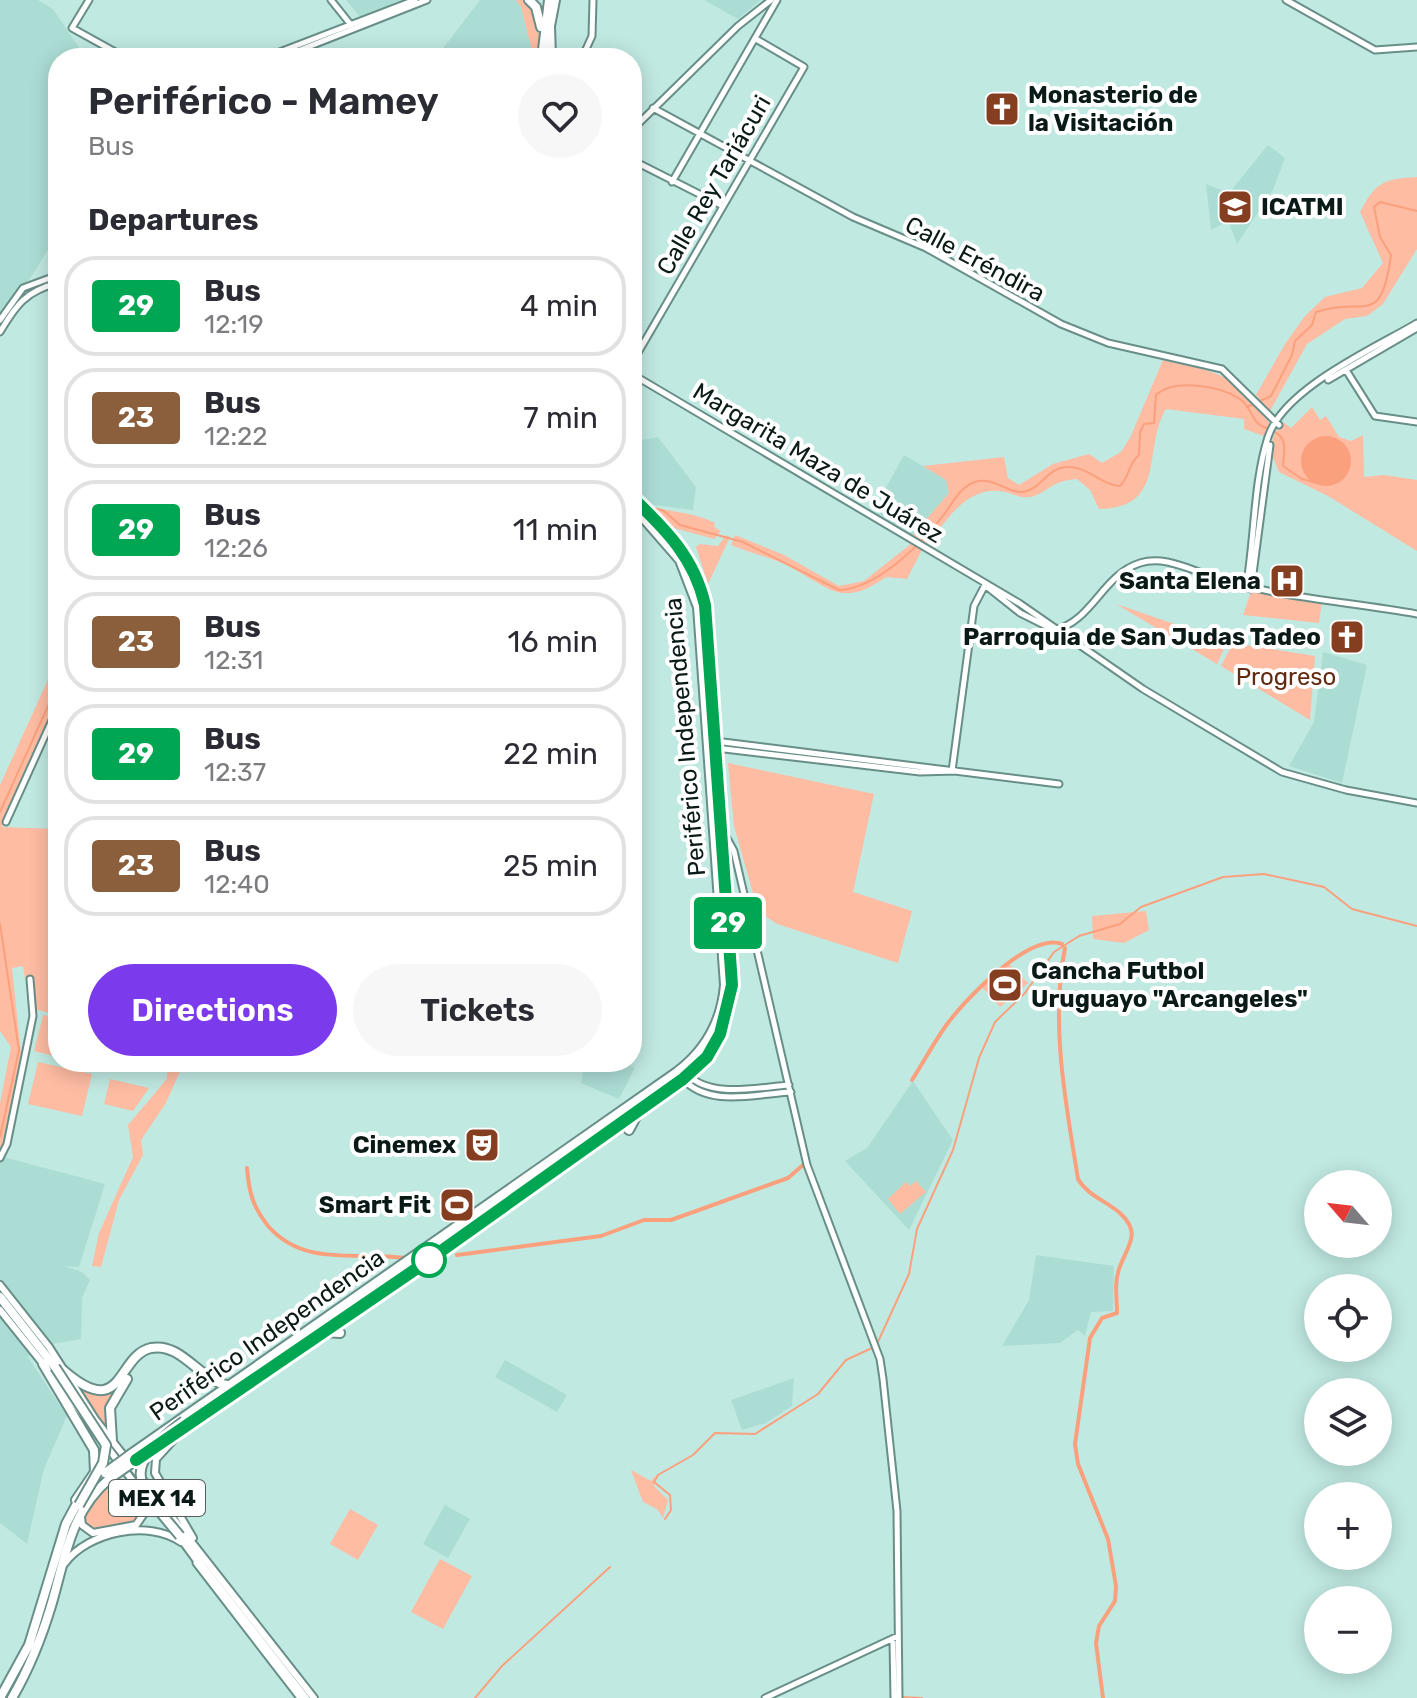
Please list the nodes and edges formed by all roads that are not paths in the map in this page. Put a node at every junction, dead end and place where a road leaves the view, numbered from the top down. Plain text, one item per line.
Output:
1 (89, 0) edge
2 (331, 0) edge
3 (415, 0) edge
4 (427, 0) edge
5 (529, 0) edge
6 (552, 0) edge
7 (593, 0) edge
8 (774, 0) edge
9 (1286, 0) edge
10 (352, 27) junction
11 (542, 38) junction
12 (756, 39) junction
13 (1417, 47) edge
14 (108, 48) edge
15 (292, 48) edge
16 (303, 48) edge
17 (542, 48) edge
18 (551, 48) edge
19 (587, 48) edge
20 (653, 108) junction
21 (642, 120) edge
22 (700, 134) junction
23 (749, 160) junction
24 (642, 166) edge
25 (672, 182) junction
26 (723, 206) junction
27 (48, 279) edge
28 (48, 285) edge
29 (0, 320) edge
30 (1417, 326) edge
31 (0, 332) edge
32 (642, 346) edge
33 (1346, 370) junction
34 (642, 380) edge
35 (1417, 422) edge
36 (1276, 427) junction
37 (642, 508) edge
38 (642, 513) edge
39 (989, 588) junction
40 (1248, 589) junction
41 (1417, 614) edge
42 (1054, 630) junction
43 (48, 729) edge
44 (712, 744) junction
45 (953, 772) junction
46 (1059, 784) dead end
47 (1417, 803) edge
48 (6, 822) dead end
49 (722, 830) junction
50 (30, 979) dead end
51 (683, 1074) junction
52 (790, 1089) junction
53 (638, 1111) junction
54 (629, 1130) dead end
55 (0, 1158) edge
56 (0, 1285) edge
57 (0, 1297) edge
58 (0, 1310) edge
59 (324, 1332) junction
60 (340, 1333) dead end
61 (260, 1363) junction
62 (43, 1364) junction
63 (59, 1369) junction
64 (227, 1385) junction
65 (204, 1401) junction
66 (186, 1423) junction
67 (112, 1441) junction
68 (133, 1457) junction
69 (135, 1487) junction
70 (78, 1506) junction
71 (181, 1539) junction
72 (191, 1552) junction
73 (200, 1558) junction
74 (63, 1565) junction
75 (50, 1609) junction
76 (899, 1636) junction
77 (893, 1641) junction
78 (16, 1695) edge
79 (897, 1696) edge
80 (0, 1698) edge
81 (303, 1698) edge
82 (314, 1698) edge
83 (765, 1698) edge

1 - 14 street
2 - 10 street
3 - 10 street
4 - 10 street
5 - 11 highway
6 - 11 highway
6 - 18 highway
7 - 19 street
8 - 12 street
8 - 20 street
9 - 13 street
10 - 15 street
10 - 16 street
11 - 17 highway
12 - 22 street
12 - 23 street, Calle Rey Tariácuri
20 - 21 street
20 - 22 street, Calle Eréndira
22 - 23 street, Calle Eréndira
22 - 25 street
23 - 26 street, Calle Rey Tariácuri
23 - 36 street, Calle Eréndira
24 - 25 street
25 - 26 street
26 - 32 street, Calle Rey Tariácuri
27 - 29 street
28 - 31 street
30 - 33 street
30 - 36 street
33 - 35 street
33 - 36 street
34 - 39 street, Margarita Maza de Juárez
36 - 40 street
37 - 44 highway, Periférico Independencia
38 - 44 highway, Periférico Independencia
39 - 42 street, Margarita Maza de Juárez
39 - 42 street, Margarita Maza de Juárez
39 - 45 street
40 - 41 street
40 - 42 street
42 - 47 street, Margarita Maza de Juárez
43 - 48 street
44 - 45 street
44 - 49 highway, Periférico Independencia
44 - 51 highway, Periférico Independencia
45 - 46 street
49 - 51 highway, Periférico Independencia
49 - 52 street
50 - 55 street
51 - 52 street
51 - 53 highway, Periférico Independencia
51 - 61 highway, Periférico Independencia
52 - 76 street
53 - 54 highway
53 - 59 highway, Periférico Independencia
56 - 63 main road, MEX 14
57 - 63 highway
58 - 62 main road, MEX 14
59 - 60 highway
59 - 66 highway, Periférico Independencia
61 - 64 highway, Periférico Independencia
61 - 66 highway
62 - 69 main road, MEX 14
62 - 70 highway
63 - 64 highway
63 - 67 main road, MEX 14
63 - 70 highway, bridge
64 - 65 highway, Periférico Independencia
65 - 67 highway
65 - 68 highway, Periférico Independencia
66 - 68 highway, Periférico Independencia
66 - 71 highway, bridge
66 - 73 main road
67 - 73 main road, MEX 14
68 - 70 highway, bridge
69 - 70 main road
69 - 71 main road, MEX 14
70 - 74 highway
70 - 75 highway
70 - 80 highway
71 - 72 main road, MEX 14
71 - 73 highway
71 - 74 main road
72 - 73 main road
72 - 81 street
73 - 81 main road
73 - 82 main road, MEX 14
74 - 75 highway
75 - 78 highway
76 - 77 street
76 - 79 street
77 - 79 street
77 - 83 street

